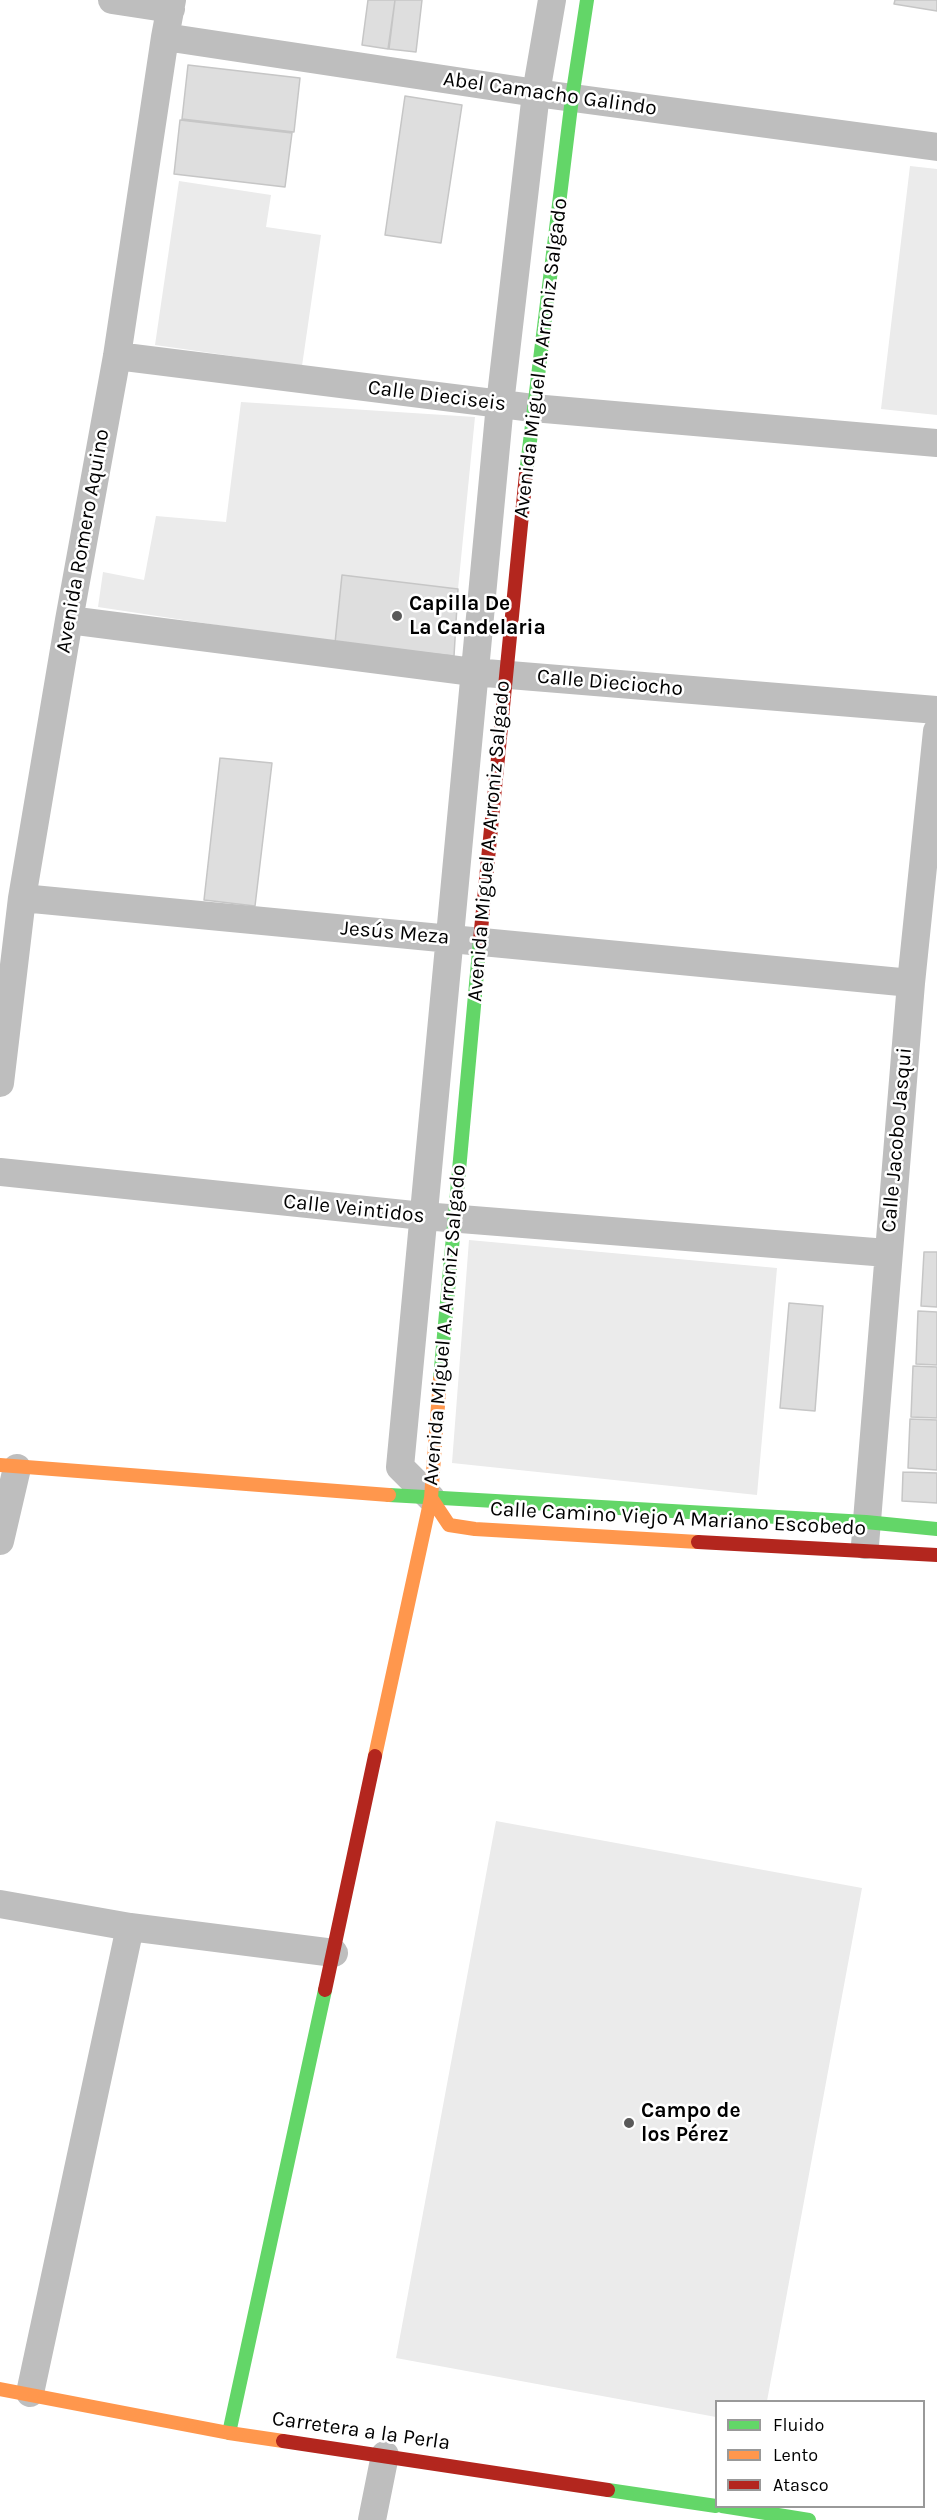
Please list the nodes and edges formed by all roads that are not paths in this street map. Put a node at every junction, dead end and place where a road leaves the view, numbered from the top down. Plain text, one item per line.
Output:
1 (112, 0) edge
2 (552, 0) edge
3 (587, 0) edge
4 (172, 4) edge
5 (165, 37) junction
6 (536, 93) junction
7 (572, 98) junction
8 (937, 147) edge
9 (117, 356) junction
10 (500, 404) junction
11 (533, 408) junction
12 (937, 442) edge
13 (69, 620) junction
14 (473, 672) junction
15 (505, 675) junction
16 (937, 710) edge
17 (937, 731) edge
18 (929, 892) edge
19 (22, 898) junction
20 (449, 938) junction
21 (481, 941) junction
22 (8, 950) edge
23 (910, 983) junction
24 (0, 1083) edge
25 (0, 1172) edge
26 (423, 1216) junction
27 (453, 1218) junction
28 (887, 1253) junction
29 (9, 1467) edge
30 (431, 1498) junction
31 (866, 1522) junction
32 (937, 1530) edge
33 (0, 1541) edge
34 (865, 1550) junction
35 (937, 1555) edge
36 (0, 1904) edge
37 (130, 1927) junction
38 (334, 1953) junction
39 (0, 2389) edge
40 (30, 2393) junction
41 (229, 2433) junction
42 (385, 2455) junction
43 (715, 2506) edge
44 (734, 2508) edge
45 (660, 2509) edge
46 (372, 2520) edge
47 (809, 2520) edge

1 - 4 street
2 - 6 street, Avenida Miguel A. Arroniz Salgado
3 - 7 street, Avenida Miguel A. Arroniz Salgado
4 - 5 street, Avenida Romero Aquino
5 - 6 street, Abel Camacho Galindo
5 - 9 street, Avenida Romero Aquino
6 - 7 street, Abel Camacho Galindo
6 - 10 street, Avenida Miguel A. Arroniz Salgado
7 - 8 street, Abel Camacho Galindo
7 - 11 street, Avenida Miguel A. Arroniz Salgado
9 - 10 street, Calle Dieciseis
9 - 13 street, Avenida Romero Aquino
10 - 11 street, Calle Dieciseis
10 - 14 street, Avenida Miguel A. Arroniz Salgado
11 - 12 street, Calle Dieciseis
11 - 15 street, Avenida Miguel A. Arroniz Salgado
13 - 14 street, Calle Dieciocho
13 - 19 street, Avenida Romero Aquino
14 - 15 street, Calle Dieciocho
14 - 20 street, Avenida Miguel A. Arroniz Salgado
15 - 16 street, Calle Dieciocho
15 - 21 street, Avenida Miguel A. Arroniz Salgado
17 - 18 street, Calle Jacobo Jasqui
18 - 23 street, Calle Jacobo Jasqui
19 - 20 street, Jesús Meza
19 - 22 street, Avenida Romero Aquino
20 - 21 street, Jesús Meza
20 - 26 street, Avenida Miguel A. Arroniz Salgado
21 - 23 street, Jesús Meza
21 - 27 street, Avenida Miguel A. Arroniz Salgado
22 - 24 street, Avenida Romero Aquino
23 - 28 street, Calle Jacobo Jasqui
25 - 26 street, Calle Veintidos
26 - 27 street, Calle Veintidos
26 - 30 street, Avenida Miguel A. Arroniz Salgado
27 - 28 street, Calle Veintidos
27 - 30 street, Avenida Miguel A. Arroniz Salgado
28 - 31 street, Calle Jacobo Jasqui
29 - 30 street, Calle Camino Viejo A Mariano Escobedo
29 - 33 street
30 - 31 street, Calle Camino Viejo A Mariano Escobedo
30 - 34 street, Calle Camino Viejo A Mariano Escobedo
30 - 38 street
31 - 32 street, Calle Camino Viejo A Mariano Escobedo
31 - 34 street, Calle Jacobo Jasqui
34 - 35 street, Calle Camino Viejo A Mariano Escobedo
36 - 37 street
37 - 38 street
37 - 40 street
38 - 41 street
39 - 40 street, Carretera a la Perla
40 - 41 street, Carretera a la Perla
41 - 42 street, Carretera a la Perla
42 - 45 street, Carretera a la Perla
42 - 46 street
43 - 45 street, Carretera a la Perla
44 - 47 street

